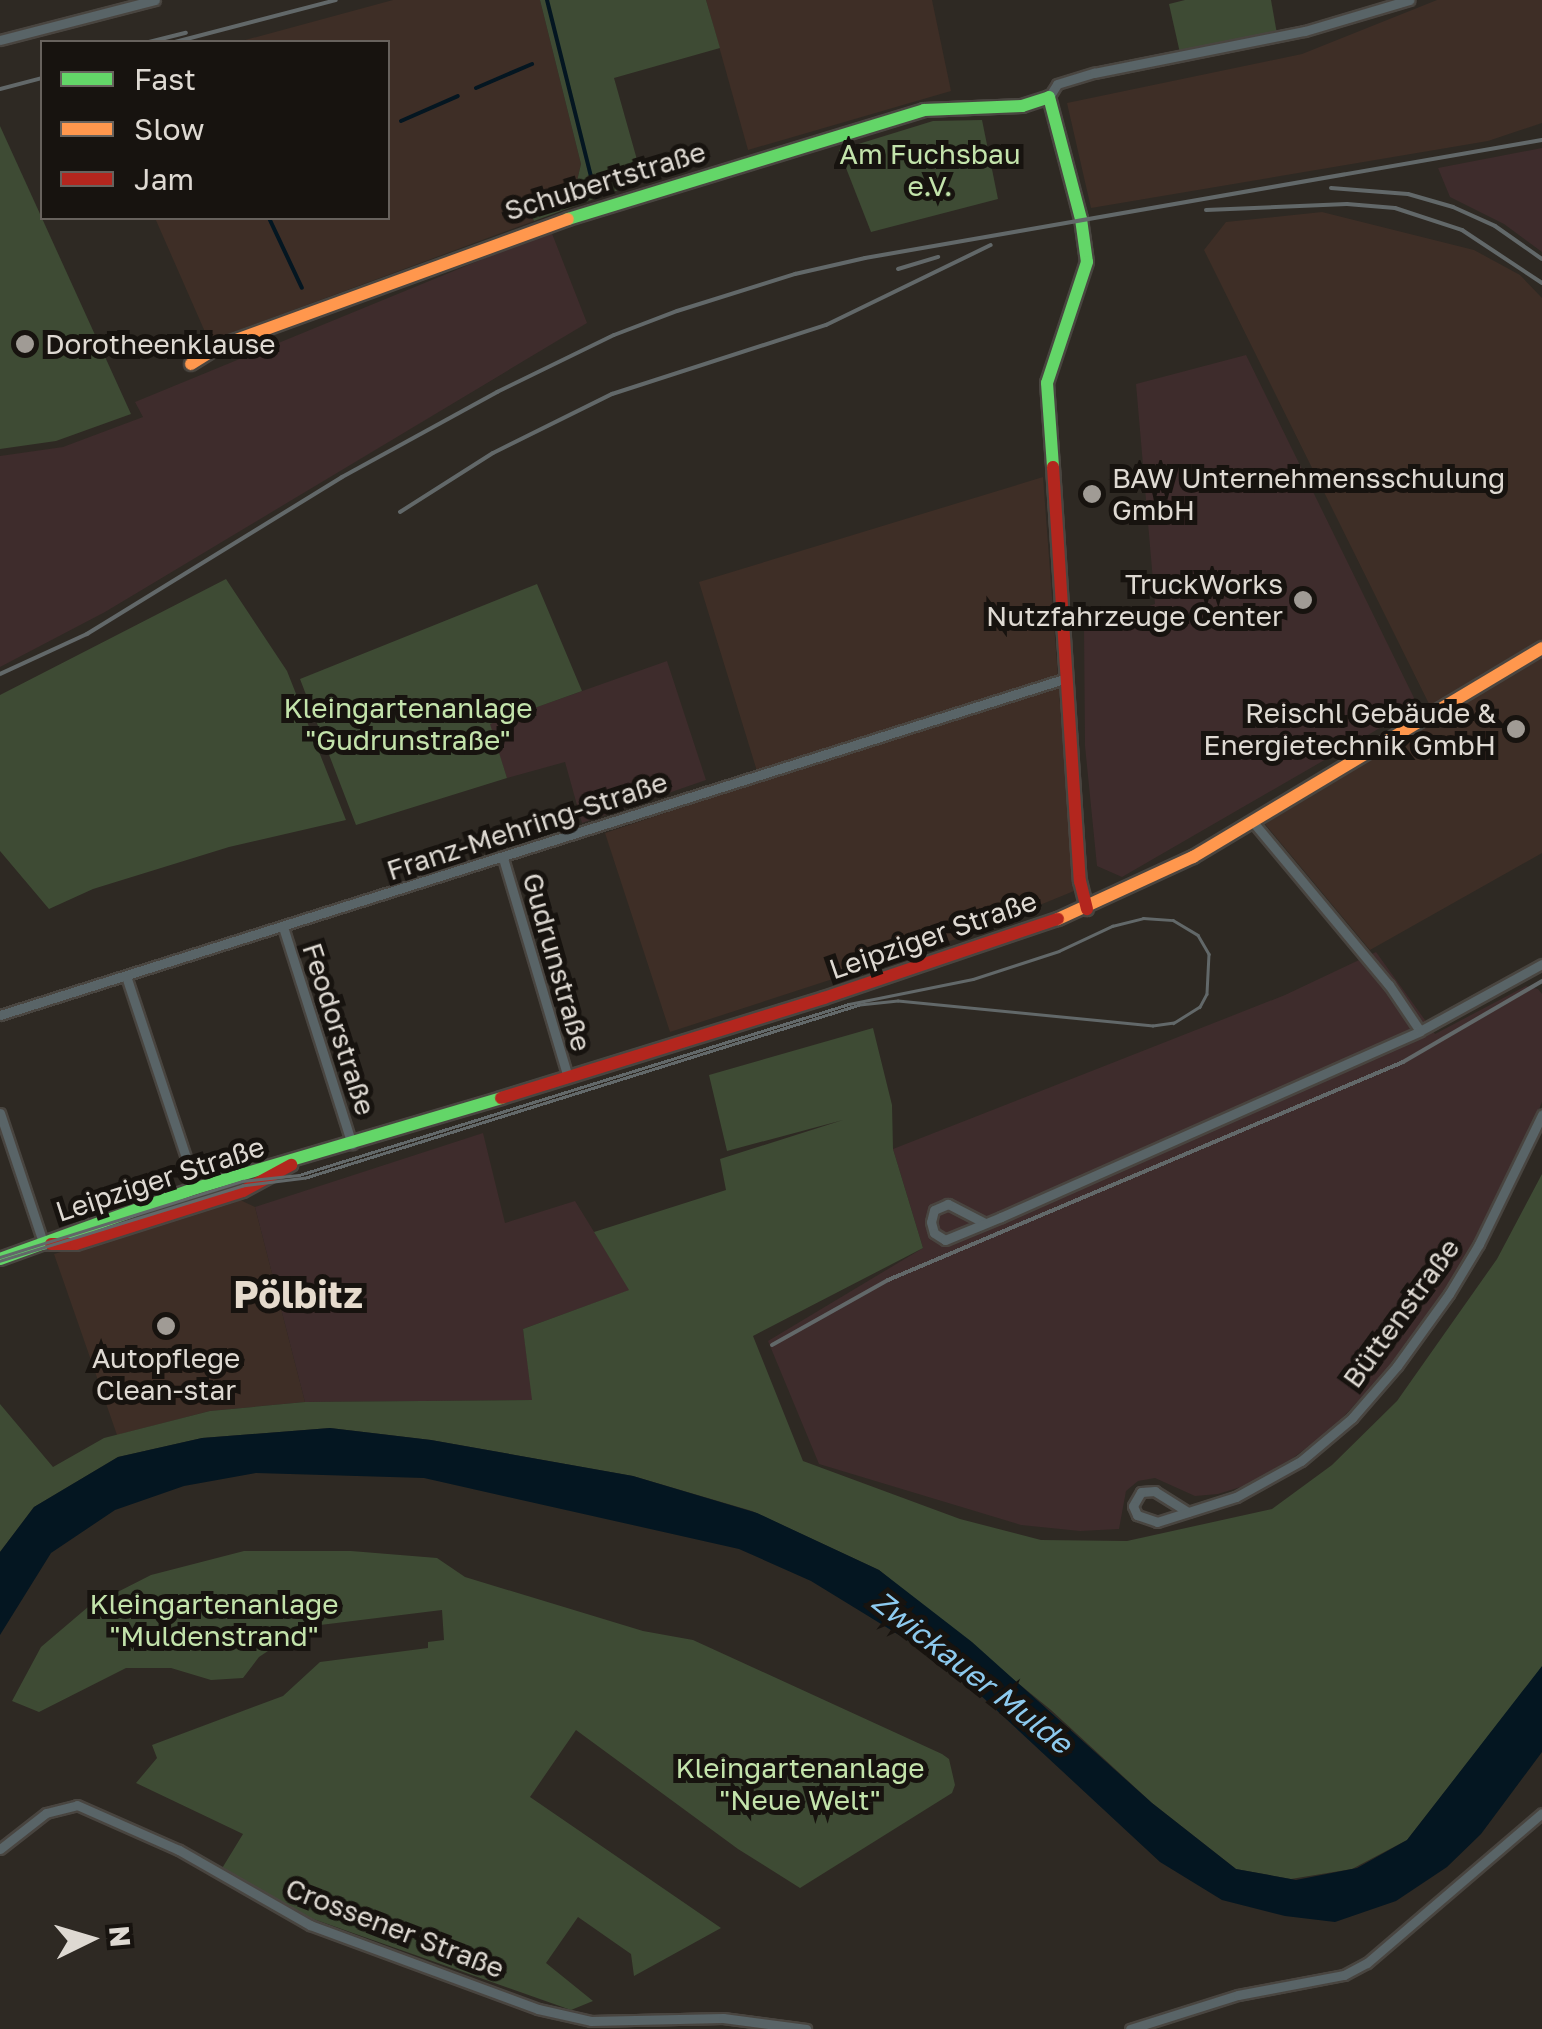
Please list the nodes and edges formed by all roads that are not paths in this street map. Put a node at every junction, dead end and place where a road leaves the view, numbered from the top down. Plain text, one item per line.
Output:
1 (155, 0) edge
2 (1408, 0) edge
3 (0, 40) edge
4 (1049, 97) junction
5 (190, 364) dead end
6 (1542, 648) edge
7 (1067, 678) junction
8 (1254, 822) junction
9 (503, 858) junction
10 (1087, 909) junction
11 (282, 927) junction
12 (1542, 964) edge
13 (1533, 972) junction
14 (126, 976) junction
15 (1541, 982) edge
16 (0, 1015) edge
17 (1420, 1031) junction
18 (568, 1078) junction
19 (0, 1113) edge
20 (1542, 1116) edge
21 (352, 1144) junction
22 (293, 1163) junction
23 (196, 1188) junction
24 (985, 1222) junction
25 (44, 1245) junction
26 (0, 1260) edge
27 (1188, 1512) junction
28 (1542, 1813) edge
29 (0, 1849) edge
30 (806, 2029) edge
31 (1130, 2029) edge

1 - 3 street
2 - 4 street, Schubertstraße
4 - 5 street, Schubertstraße
4 - 7 street
6 - 8 street, Leipziger Straße
7 - 9 street, Franz-Mehring-Straße
7 - 10 street
8 - 10 street, Leipziger Straße
8 - 17 street
9 - 11 street, Franz-Mehring-Straße
9 - 18 street, Gudrunstraße
10 - 18 street, Leipziger Straße
11 - 14 street, Franz-Mehring-Straße
11 - 21 street, Feodorstraße
12 - 13 street
13 - 15 street
13 - 17 street
14 - 16 street, Franz-Mehring-Straße
14 - 23 street
17 - 24 street
18 - 21 street, Leipziger Straße
19 - 25 street
20 - 27 street, Büttenstraße
21 - 22 street, Leipziger Straße
22 - 23 street, Leipziger Straße
22 - 25 street, Leipziger Straße
23 - 25 street, Leipziger Straße
24 - 24 street
25 - 26 street, Leipziger Straße
27 - 27 street, Büttenstraße
28 - 31 street
29 - 30 street, Crossener Straße

